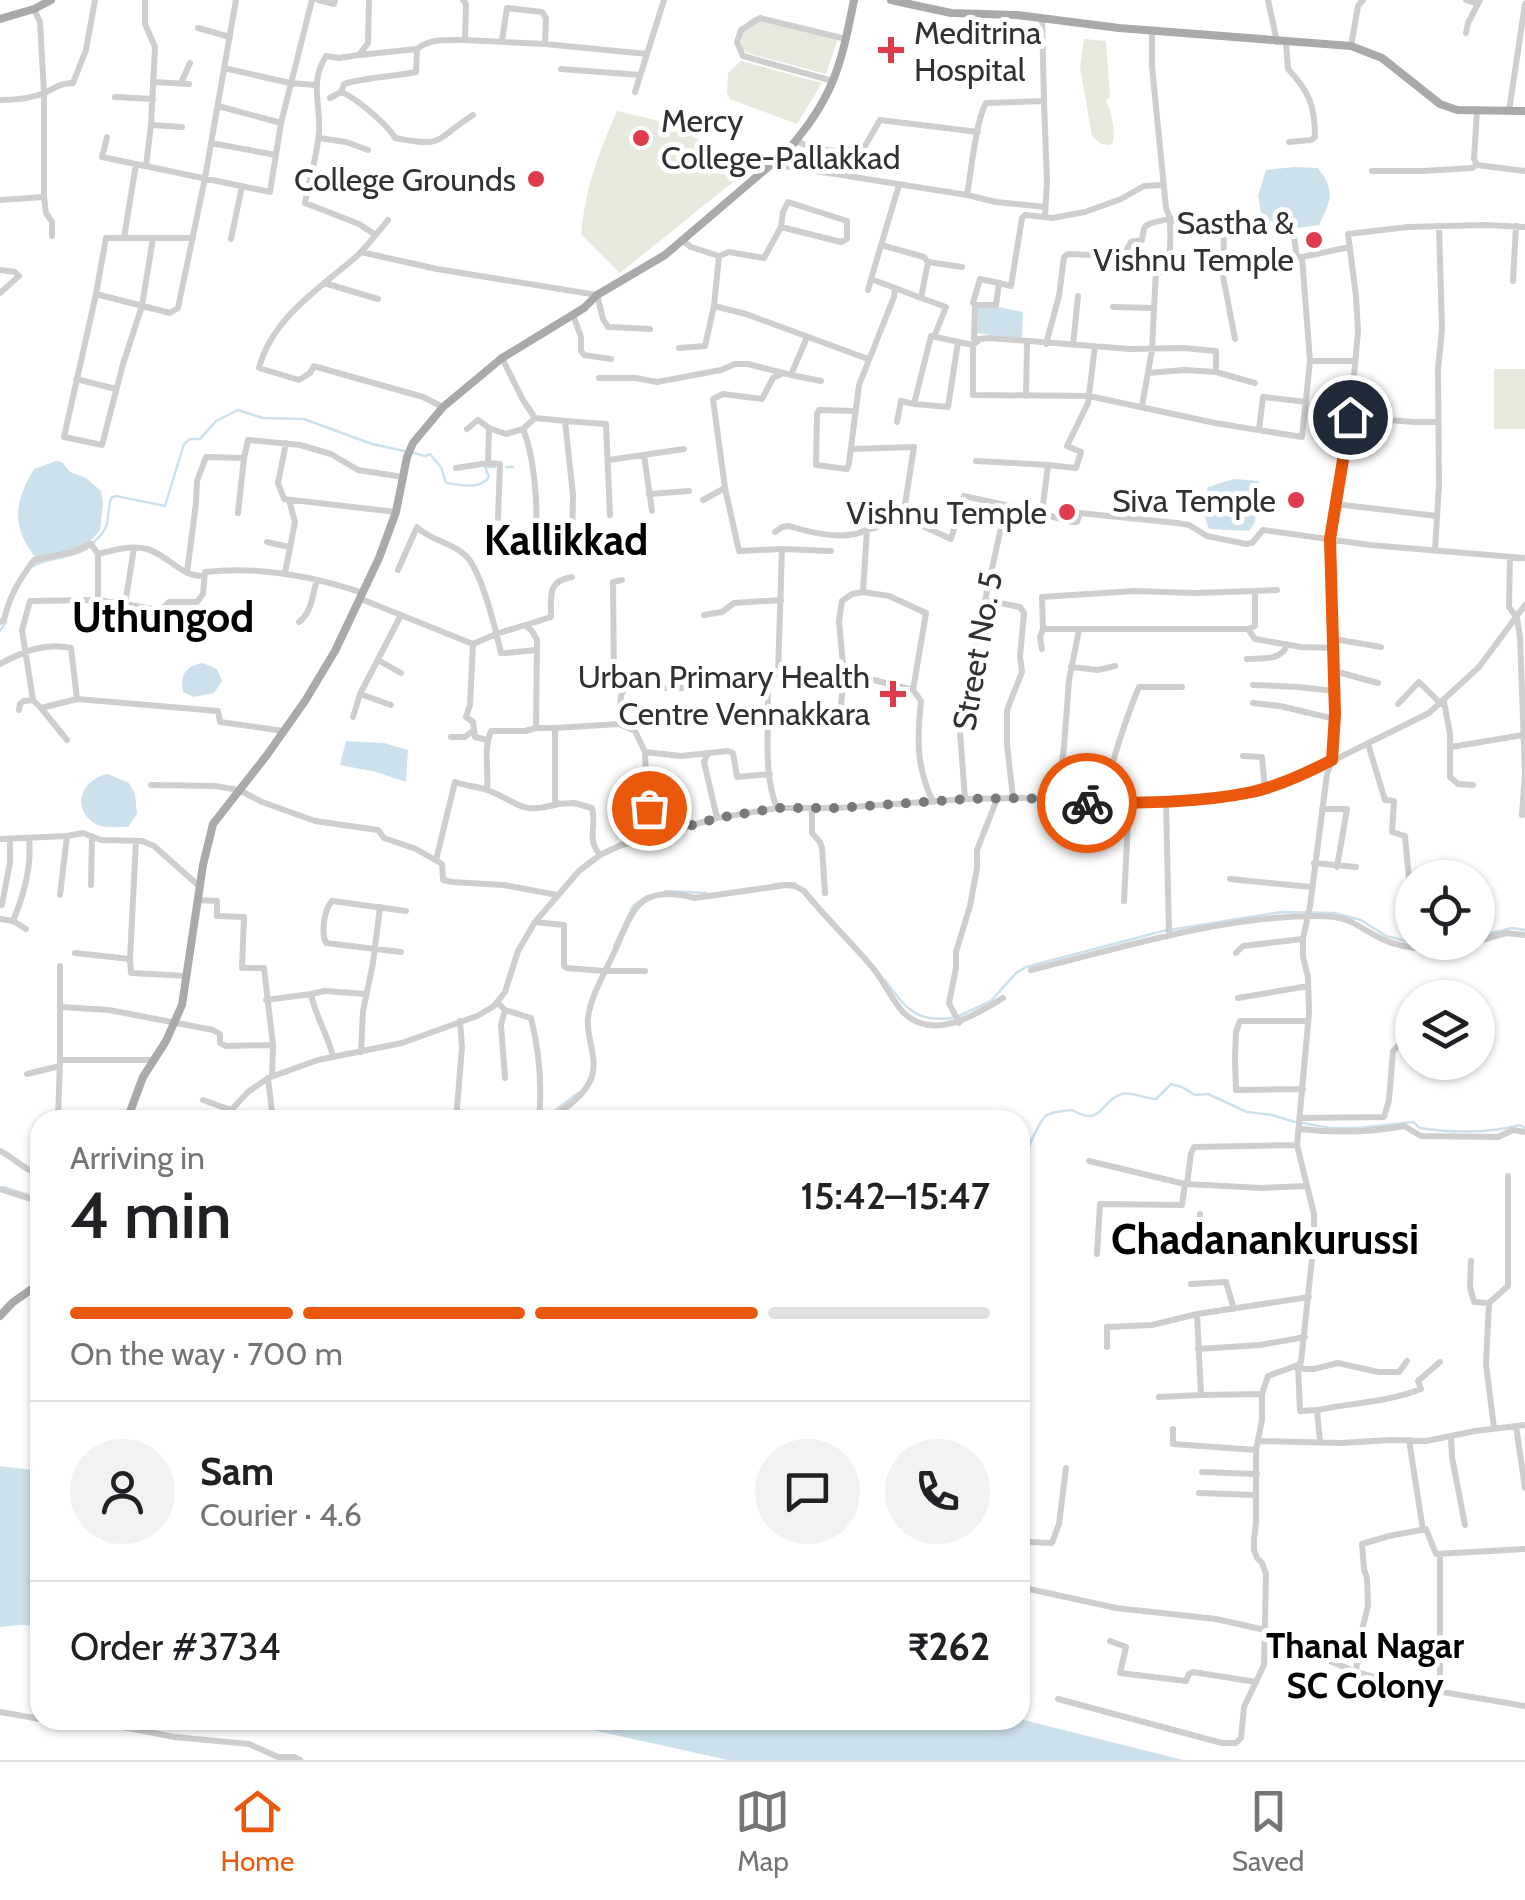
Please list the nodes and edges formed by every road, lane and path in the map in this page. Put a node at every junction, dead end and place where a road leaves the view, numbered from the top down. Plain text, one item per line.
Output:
1 (51, 0) edge
2 (95, 0) edge
3 (146, 0) edge
4 (236, 0) edge
5 (315, 0) edge
6 (336, 0) edge
7 (369, 0) edge
8 (463, 0) edge
9 (664, 0) edge
10 (853, 0) edge
11 (861, 0) edge
12 (891, 0) edge
13 (1268, 0) edge
14 (1466, 0) edge
15 (1358, 2) edge
16 (1479, 2) edge
17 (1525, 4) edge
18 (34, 8) junction
19 (1042, 18) junction
20 (0, 20) edge
21 (198, 28) dead end
22 (1152, 31) junction
23 (1466, 33) dead end
24 (230, 37) junction
25 (465, 40) junction
26 (846, 40) junction
27 (502, 41) junction
28 (1282, 42) junction
29 (545, 44) junction
30 (1350, 46) junction
31 (416, 49) junction
32 (647, 54) junction
33 (360, 56) junction
34 (190, 64) dead end
35 (224, 68) junction
36 (561, 69) dead end
37 (640, 75) junction
38 (834, 81) junction
39 (153, 82) junction
40 (290, 82) junction
41 (315, 84) junction
42 (341, 92) junction
43 (635, 92) dead end
44 (44, 93) junction
45 (115, 97) dead end
46 (330, 98) dead end
47 (152, 99) junction
48 (0, 100) edge
49 (1044, 101) junction
50 (218, 106) junction
51 (1477, 111) junction
52 (1509, 111) junction
53 (1525, 111) edge
54 (473, 115) dead end
55 (281, 122) junction
56 (151, 125) junction
57 (182, 126) dead end
58 (978, 132) junction
59 (107, 138) dead end
60 (319, 138) junction
61 (796, 140) junction
62 (1289, 142) dead end
63 (211, 143) junction
64 (368, 150) dead end
65 (276, 156) junction
66 (136, 164) junction
67 (772, 164) junction
68 (1476, 165) junction
69 (146, 166) junction
70 (1372, 170) dead end
71 (1525, 170) edge
72 (205, 178) junction
73 (1164, 184) junction
74 (899, 185) junction
75 (242, 186) junction
76 (967, 195) junction
77 (44, 197) junction
78 (0, 200) edge
79 (1045, 207) junction
80 (1045, 217) junction
81 (1170, 218) junction
82 (388, 220) dead end
83 (1439, 226) junction
84 (1520, 226) edge
85 (781, 227) junction
86 (1224, 231) junction
87 (374, 234) junction
88 (52, 236) dead end
89 (124, 238) junction
90 (153, 238) junction
91 (193, 238) junction
92 (230, 239) dead end
93 (682, 240) junction
94 (881, 245) junction
95 (1350, 250) junction
96 (361, 252) junction
97 (719, 256) junction
98 (1302, 257) junction
99 (928, 262) junction
100 (1126, 264) junction
101 (962, 267) dead end
102 (0, 270) edge
103 (1156, 272) junction
104 (871, 279) junction
105 (1513, 281) dead end
106 (323, 282) junction
107 (999, 283) junction
108 (895, 288) junction
109 (868, 290) dead end
110 (0, 293) edge
111 (96, 294) junction
112 (597, 295) junction
113 (1078, 296) dead end
114 (921, 298) junction
115 (378, 299) dead end
116 (975, 305) junction
117 (142, 306) junction
118 (714, 306) junction
119 (1113, 306) dead end
120 (1154, 308) junction
121 (572, 315) junction
122 (650, 328) dead end
123 (934, 337) junction
124 (807, 338) junction
125 (1235, 339) dead end
126 (958, 342) junction
127 (976, 342) junction
128 (1027, 342) junction
129 (1046, 344) junction
130 (1073, 345) junction
131 (1095, 346) junction
132 (679, 348) dead end
133 (1152, 350) junction
134 (502, 358) junction
135 (611, 359) dead end
136 (868, 360) junction
137 (1310, 361) junction
138 (1354, 362) junction
139 (1216, 372) junction
140 (787, 374) junction
141 (1148, 374) junction
142 (599, 378) dead end
143 (76, 379) junction
144 (821, 382) dead end
145 (1255, 383) dead end
146 (116, 389) junction
147 (1026, 396) junction
148 (1090, 396) junction
149 (1306, 402) junction
150 (914, 404) junction
151 (1142, 406) junction
152 (443, 407) junction
153 (855, 411) junction
154 (1350, 417) junction
155 (536, 418) junction
156 (565, 421) junction
157 (897, 422) dead end
158 (1438, 422) junction
159 (490, 428) junction
160 (523, 428) junction
161 (467, 429) dead end
162 (1259, 430) junction
163 (286, 443) junction
164 (684, 449) dead end
165 (852, 449) junction
166 (644, 455) junction
167 (244, 458) junction
168 (608, 460) junction
169 (976, 461) dead end
170 (488, 463) junction
171 (1048, 465) junction
172 (456, 468) dead end
173 (403, 477) junction
174 (726, 488) junction
175 (689, 490) dead end
176 (649, 494) junction
177 (289, 500) junction
178 (703, 500) dead end
179 (1335, 504) junction
180 (1006, 505) junction
181 (652, 511) dead end
182 (396, 512) junction
183 (238, 513) dead end
184 (1042, 513) junction
185 (610, 515) dead end
186 (1438, 516) junction
187 (903, 517) junction
188 (498, 518) dead end
189 (867, 529) junction
190 (775, 532) dead end
191 (1330, 539) junction
192 (267, 542) dead end
193 (534, 543) dead end
194 (289, 547) junction
195 (587, 547) dead end
196 (134, 548) junction
197 (782, 549) junction
198 (1435, 550) junction
199 (831, 551) dead end
200 (98, 554) junction
201 (1510, 557) junction
202 (1525, 558) edge
203 (398, 570) dead end
204 (187, 573) junction
205 (285, 573) junction
206 (204, 576) junction
207 (572, 577) dead end
208 (316, 580) junction
209 (622, 580) dead end
210 (1276, 590) dead end
211 (1255, 591) junction
212 (863, 592) junction
213 (362, 597) junction
214 (98, 600) junction
215 (782, 600) junction
216 (985, 600) junction
217 (125, 604) junction
218 (1525, 605) edge
219 (160, 610) junction
220 (704, 615) dead end
221 (400, 616) junction
222 (1517, 618) junction
223 (0, 622) edge
224 (299, 622) dead end
225 (525, 625) junction
226 (1043, 629) junction
227 (1248, 629) junction
228 (1079, 630) junction
229 (220, 631) dead end
230 (496, 634) junction
231 (1334, 643) junction
232 (473, 644) junction
233 (1287, 644) junction
234 (1381, 647) dead end
235 (536, 650) junction
236 (1042, 650) dead end
237 (24, 651) junction
238 (1248, 659) dead end
239 (378, 660) junction
240 (0, 664) edge
241 (1115, 666) dead end
242 (1070, 667) junction
243 (1334, 671) junction
244 (401, 673) dead end
245 (844, 676) junction
246 (767, 679) junction
247 (1378, 683) dead end
248 (1253, 685) dead end
249 (1182, 687) dead end
250 (624, 688) junction
251 (912, 690) junction
252 (1335, 691) junction
253 (360, 694) junction
254 (77, 699) junction
255 (33, 700) junction
256 (1524, 701) edge
257 (1253, 703) dead end
258 (1442, 703) junction
259 (841, 704) dead end
260 (1398, 704) dead end
261 (391, 706) dead end
262 (41, 708) junction
263 (19, 710) dead end
264 (353, 717) dead end
265 (1335, 718) junction
266 (619, 724) junction
267 (536, 728) junction
268 (555, 728) junction
269 (475, 730) junction
270 (284, 732) junction
271 (1523, 736) edge
272 (451, 738) dead end
273 (67, 740) dead end
274 (488, 740) junction
275 (1368, 744) junction
276 (1450, 748) junction
277 (645, 752) junction
278 (707, 754) junction
279 (1243, 756) dead end
280 (1332, 760) junction
281 (770, 774) junction
282 (151, 785) dead end
283 (1472, 785) dead end
284 (1264, 788) junction
285 (239, 790) junction
286 (487, 790) junction
287 (1013, 798) junction
288 (966, 799) junction
289 (997, 799) junction
290 (1056, 799) junction
291 (1166, 801) junction
292 (933, 802) junction
293 (1130, 802) junction
294 (1116, 803) junction
295 (558, 804) junction
296 (777, 808) junction
297 (1322, 808) junction
298 (812, 809) junction
299 (718, 818) junction
300 (1524, 818) edge
301 (674, 830) junction
302 (67, 836) junction
303 (92, 836) junction
304 (29, 838) junction
305 (0, 839) edge
306 (10, 839) junction
307 (136, 841) junction
308 (600, 855) junction
309 (436, 860) junction
310 (1408, 860) edge
311 (1314, 864) junction
312 (1337, 867) junction
313 (1356, 867) dead end
314 (1230, 880) dead end
315 (91, 885) dead end
316 (200, 886) junction
317 (1311, 887) junction
318 (825, 893) dead end
319 (60, 895) dead end
320 (558, 895) junction
321 (198, 900) junction
322 (1124, 901) dead end
323 (2, 905) edge
324 (380, 907) junction
325 (406, 911) dead end
326 (1308, 912) junction
327 (0, 918) edge
328 (13, 921) junction
329 (534, 922) junction
330 (26, 929) dead end
331 (1169, 934) junction
332 (1525, 934) edge
333 (1495, 936) edge
334 (1303, 939) junction
335 (1395, 941) edge
336 (375, 948) junction
337 (401, 952) dead end
338 (76, 953) dead end
339 (1236, 953) dead end
340 (130, 959) junction
341 (60, 966) dead end
342 (1031, 970) dead end
343 (645, 971) dead end
344 (604, 972) junction
345 (187, 976) junction
346 (1308, 986) junction
347 (311, 994) junction
348 (366, 994) junction
349 (1003, 998) dead end
350 (1238, 998) dead end
351 (266, 1000) junction
352 (496, 1002) junction
353 (60, 1006) junction
354 (505, 1010) junction
355 (1308, 1021) junction
356 (460, 1022) junction
357 (959, 1022) junction
358 (175, 1024) junction
359 (273, 1045) junction
360 (1395, 1050) edge
361 (361, 1052) junction
362 (333, 1057) junction
363 (153, 1060) junction
364 (60, 1063) junction
365 (27, 1074) dead end
366 (270, 1077) junction
367 (505, 1078) dead end
368 (1303, 1089) junction
369 (203, 1100) dead end
370 (58, 1110) edge
371 (131, 1110) edge
372 (231, 1110) joint
373 (272, 1110) edge
374 (457, 1110) edge
375 (539, 1110) edge
376 (561, 1110) edge
377 (1300, 1124) junction
378 (1525, 1132) edge
379 (1297, 1145) junction
380 (0, 1150) edge
381 (1089, 1161) dead end
382 (30, 1171) edge
383 (1508, 1176) dead end
384 (1186, 1184) junction
385 (1307, 1186) junction
386 (0, 1189) edge
387 (30, 1199) edge
388 (1200, 1214) dead end
389 (1314, 1240) junction
390 (1097, 1254) dead end
391 (1471, 1261) dead end
392 (1191, 1284) dead end
393 (30, 1290) edge
394 (1308, 1297) junction
395 (1489, 1303) junction
396 (1234, 1309) junction
397 (1197, 1314) junction
398 (0, 1316) edge
399 (1304, 1338) junction
400 (1107, 1347) dead end
401 (1198, 1349) junction
402 (1407, 1361) dead end
403 (1440, 1362) dead end
404 (1298, 1365) junction
405 (1262, 1394) junction
406 (1202, 1395) junction
407 (1159, 1397) dead end
408 (1317, 1410) junction
409 (1520, 1425) edge
410 (1494, 1428) junction
411 (1173, 1429) dead end
412 (1451, 1436) junction
413 (1410, 1440) junction
414 (1320, 1442) junction
415 (1257, 1445) junction
416 (1066, 1468) dead end
417 (1202, 1472) dead end
418 (1257, 1474) junction
419 (1525, 1488) edge
420 (1199, 1492) dead end
421 (1256, 1495) junction
422 (1465, 1524) dead end
423 (1423, 1530) junction
424 (1030, 1542) edge
425 (1525, 1549) edge
426 (1440, 1554) junction
427 (1030, 1590) edge
428 (1266, 1634) junction
429 (1110, 1641) dead end
430 (1356, 1672) junction
431 (1256, 1682) junction
432 (1440, 1691) junction
433 (1058, 1699) dead end
434 (1525, 1706) edge
435 (0, 1712) edge
436 (30, 1718) edge
437 (139, 1730) edge
438 (300, 1760) edge

1 - 18 main road
2 - 44 street
3 - 39 street
4 - 24 street
5 - 6 street
5 - 40 street
7 - 33 street
8 - 25 street
9 - 32 street
10 - 11 main road
10 - 26 main road
12 - 19 main road
13 - 28 street
14 - 16 street
15 - 30 street
16 - 23 street
17 - 52 street
18 - 20 main road
18 - 44 street
19 - 22 main road
19 - 49 street
21 - 24 street
22 - 28 main road
22 - 73 street
24 - 35 street
25 - 27 street
25 - 31 street
26 - 38 main road
26 - 38 street
27 - 29 street
27 - 29 street
28 - 30 main road
28 - 62 street
29 - 32 street
30 - 51 main road
31 - 33 street
31 - 42 street
32 - 37 street
33 - 41 street
34 - 39 street
35 - 40 street
35 - 50 street
36 - 37 street
37 - 43 street
38 - 61 main road
39 - 47 street
40 - 41 street
40 - 55 street
41 - 60 street
42 - 46 street
42 - 54 street
44 - 48 street
44 - 77 street
45 - 47 street
47 - 56 street
49 - 58 street
49 - 79 street
50 - 55 street
50 - 63 street
51 - 52 main road
51 - 68 street
52 - 53 main road
55 - 65 street
56 - 57 street
56 - 69 street
58 - 61 street
58 - 76 street
59 - 66 street
60 - 64 street
60 - 87 street
61 - 67 main road
63 - 65 street
63 - 72 street
65 - 75 street
66 - 69 street
66 - 89 street
67 - 74 street
67 - 93 main road
68 - 70 street
68 - 71 street
69 - 72 street
72 - 75 street
72 - 91 street
73 - 80 street
73 - 81 street
74 - 76 street
74 - 94 street
75 - 92 street
76 - 79 street
77 - 78 street
77 - 88 street
79 - 80 street
80 - 107 street
81 - 86 street
81 - 100 street
81 - 103 street
82 - 87 street
83 - 84 street
83 - 95 street
83 - 158 street
84 - 105 street
85 - 85 street
85 - 97 street
86 - 98 street
86 - 125 street
87 - 96 street
89 - 90 street
89 - 111 street
90 - 91 street
90 - 117 street
91 - 117 street
93 - 97 street
93 - 112 main road
94 - 99 street
94 - 104 street
95 - 98 street
95 - 138 street
96 - 106 street
96 - 112 street
97 - 118 street
98 - 137 street
99 - 101 street
99 - 114 street
100 - 103 street
100 - 129 street
102 - 110 street
103 - 120 street
104 - 108 street
104 - 109 street
106 - 115 street
106 - 152 street
107 - 116 street
107 - 116 street
108 - 114 street
108 - 136 street
111 - 117 street
111 - 143 street
112 - 121 main road
112 - 122 street
113 - 130 street
114 - 123 street
116 - 127 street
117 - 146 street
118 - 124 street
118 - 132 street
119 - 120 street
120 - 133 street
121 - 134 main road
121 - 135 street
123 - 126 street
123 - 150 street
124 - 136 street
124 - 140 street
126 - 127 street
126 - 150 street
127 - 128 street
127 - 147 street
128 - 129 street
128 - 147 street
129 - 130 street
130 - 131 street
131 - 133 street
131 - 148 street
133 - 139 street
133 - 141 street
134 - 152 main road
134 - 155 street
136 - 153 street
137 - 138 street
137 - 149 street
138 - 154 street
139 - 141 street
139 - 145 street
140 - 142 street
140 - 144 street
140 - 174 street
141 - 151 street
143 - 146 street
143 - 146 street
147 - 148 street
148 - 151 street
148 - 171 street
149 - 162 street
149 - 162 street
150 - 157 street
151 - 162 street
152 - 173 main road
153 - 165 street
153 - 165 street
154 - 158 street
154 - 179 street
155 - 156 street
155 - 160 street
156 - 168 street
156 - 195 street
158 - 186 street
159 - 160 street
159 - 161 street
159 - 170 street
160 - 193 street
163 - 167 street
163 - 173 street
163 - 177 street
164 - 166 street
165 - 187 street
166 - 168 street
166 - 176 street
167 - 183 street
167 - 204 street
168 - 185 street
169 - 171 street
170 - 172 street
170 - 188 street
171 - 184 street
173 - 182 main road
174 - 178 street
174 - 197 street
175 - 176 street
176 - 181 street
177 - 182 street
177 - 194 street
179 - 186 street
179 - 191 street
180 - 184 street
180 - 187 street
180 - 216 street, Street No. 5
182 - 213 main road
184 - 191 street
186 - 198 street
187 - 189 street
189 - 190 street
189 - 212 street
191 - 198 street
191 - 231 street
192 - 194 street
194 - 205 street
196 - 200 street
196 - 204 street
196 - 217 street
197 - 199 street
197 - 215 street
198 - 201 street
200 - 214 street
200 - 223 street
201 - 202 street
201 - 222 street
203 - 230 street
204 - 206 street
205 - 206 street
205 - 208 street
206 - 219 street
207 - 225 street
208 - 213 street
208 - 224 street
209 - 250 street
210 - 211 street
211 - 226 street
211 - 227 street
212 - 245 street
212 - 251 street
213 - 221 street
213 - 270 main road
214 - 217 street
214 - 237 street
215 - 220 street
215 - 246 street
216 - 287 street
216 - 288 street, Street No. 5
217 - 219 street
218 - 222 street
219 - 229 street
221 - 232 street
221 - 239 street
222 - 256 street
222 - 258 street
225 - 230 street
225 - 235 street
226 - 228 street
226 - 236 street
227 - 228 street
227 - 233 street
228 - 242 street
230 - 232 street
230 - 235 street
231 - 233 street
231 - 234 street
231 - 243 street
232 - 269 street
233 - 238 street
235 - 267 street
237 - 240 street
237 - 254 street
237 - 255 street
239 - 244 street
239 - 253 street
241 - 242 street
242 - 290 street
243 - 247 street
243 - 252 street
245 - 251 street
245 - 259 street
246 - 250 street
246 - 281 street
248 - 252 street
249 - 294 street
250 - 266 street
251 - 292 street
252 - 265 street
253 - 261 street
253 - 264 street
254 - 262 street
254 - 270 street
255 - 262 street
255 - 263 street
256 - 271 street
257 - 265 street
258 - 260 street
258 - 275 street
258 - 276 street
262 - 273 street
265 - 280 street
266 - 268 street
266 - 277 street
267 - 268 street
267 - 274 street
268 - 295 street
269 - 272 street
269 - 274 street
270 - 285 main road
271 - 276 street
271 - 300 street
274 - 286 street
275 - 280 street
275 - 310 street
276 - 283 street
277 - 278 street
277 - 301 street
278 - 281 street
278 - 299 street
279 - 284 street
280 - 284 street
280 - 297 street
281 - 296 street
282 - 285 street
284 - 291 street
285 - 309 street
285 - 316 main road
286 - 295 street
286 - 309 street
287 - 289 street
287 - 290 street
288 - 289 street
288 - 292 street
289 - 357 street
290 - 294 street
291 - 293 street
291 - 331 street
292 - 298 street
293 - 294 street
293 - 322 street
295 - 308 street
296 - 298 street
296 - 299 street
297 - 311 street
297 - 312 street
298 - 318 street
299 - 301 street
301 - 308 street
302 - 303 street
302 - 304 street
302 - 319 street
303 - 307 street
303 - 315 street
304 - 306 street
304 - 328 street
305 - 306 street
306 - 323 street
307 - 316 street
307 - 340 street
308 - 320 street
309 - 320 street
311 - 312 street
311 - 317 street
312 - 313 street
314 - 317 street
316 - 321 main road
317 - 326 street
320 - 329 street
321 - 345 main road
321 - 351 street
324 - 325 street
324 - 336 street
324 - 336 street
326 - 331 street
326 - 334 street
326 - 335 street
327 - 328 street
328 - 330 street
329 - 344 street
329 - 352 street
331 - 342 street
332 - 333 street
334 - 339 street
334 - 346 street
336 - 337 street
336 - 348 street
338 - 340 street
340 - 345 street
341 - 353 street
343 - 344 street
344 - 357 street
344 - 376 street
345 - 358 main road
346 - 350 street
346 - 355 street
347 - 348 street
347 - 351 street
347 - 362 street
348 - 361 street
349 - 357 street
351 - 359 street
352 - 354 street
352 - 356 street
353 - 358 street
353 - 364 street
354 - 367 street
354 - 375 street
355 - 368 street
355 - 368 street
356 - 361 street
356 - 374 street
358 - 359 street
358 - 363 main road
359 - 366 street
360 - 377 street
361 - 362 street
362 - 366 street
363 - 364 street
363 - 371 main road
364 - 365 street
364 - 370 street
366 - 372 street
366 - 373 street
368 - 377 street
369 - 372 street
377 - 378 street
377 - 379 street
379 - 384 street
379 - 385 street
380 - 382 street
381 - 384 street
383 - 395 street
384 - 385 street
384 - 390 street
385 - 389 street
386 - 387 street
388 - 389 street
389 - 394 street
391 - 395 street
392 - 396 street
393 - 398 main road
394 - 396 street
394 - 399 street
395 - 410 street
396 - 397 street
397 - 400 street
397 - 401 street
399 - 401 street
399 - 404 street
401 - 406 street
402 - 404 street
403 - 408 street
404 - 405 street
404 - 408 street
405 - 406 street
405 - 415 street
406 - 407 street
408 - 414 street
409 - 410 street
409 - 419 street
410 - 412 street
411 - 415 street
412 - 413 street
412 - 422 street
413 - 414 street
413 - 423 street
414 - 415 street
415 - 418 street
416 - 424 street
417 - 418 street
418 - 421 street
420 - 421 street
421 - 428 street
423 - 426 street
423 - 430 street
425 - 426 street
426 - 432 street
427 - 428 street
428 - 430 street
428 - 431 street
429 - 431 street
430 - 432 street
431 - 433 street
432 - 434 street
435 - 436 street
437 - 438 street

